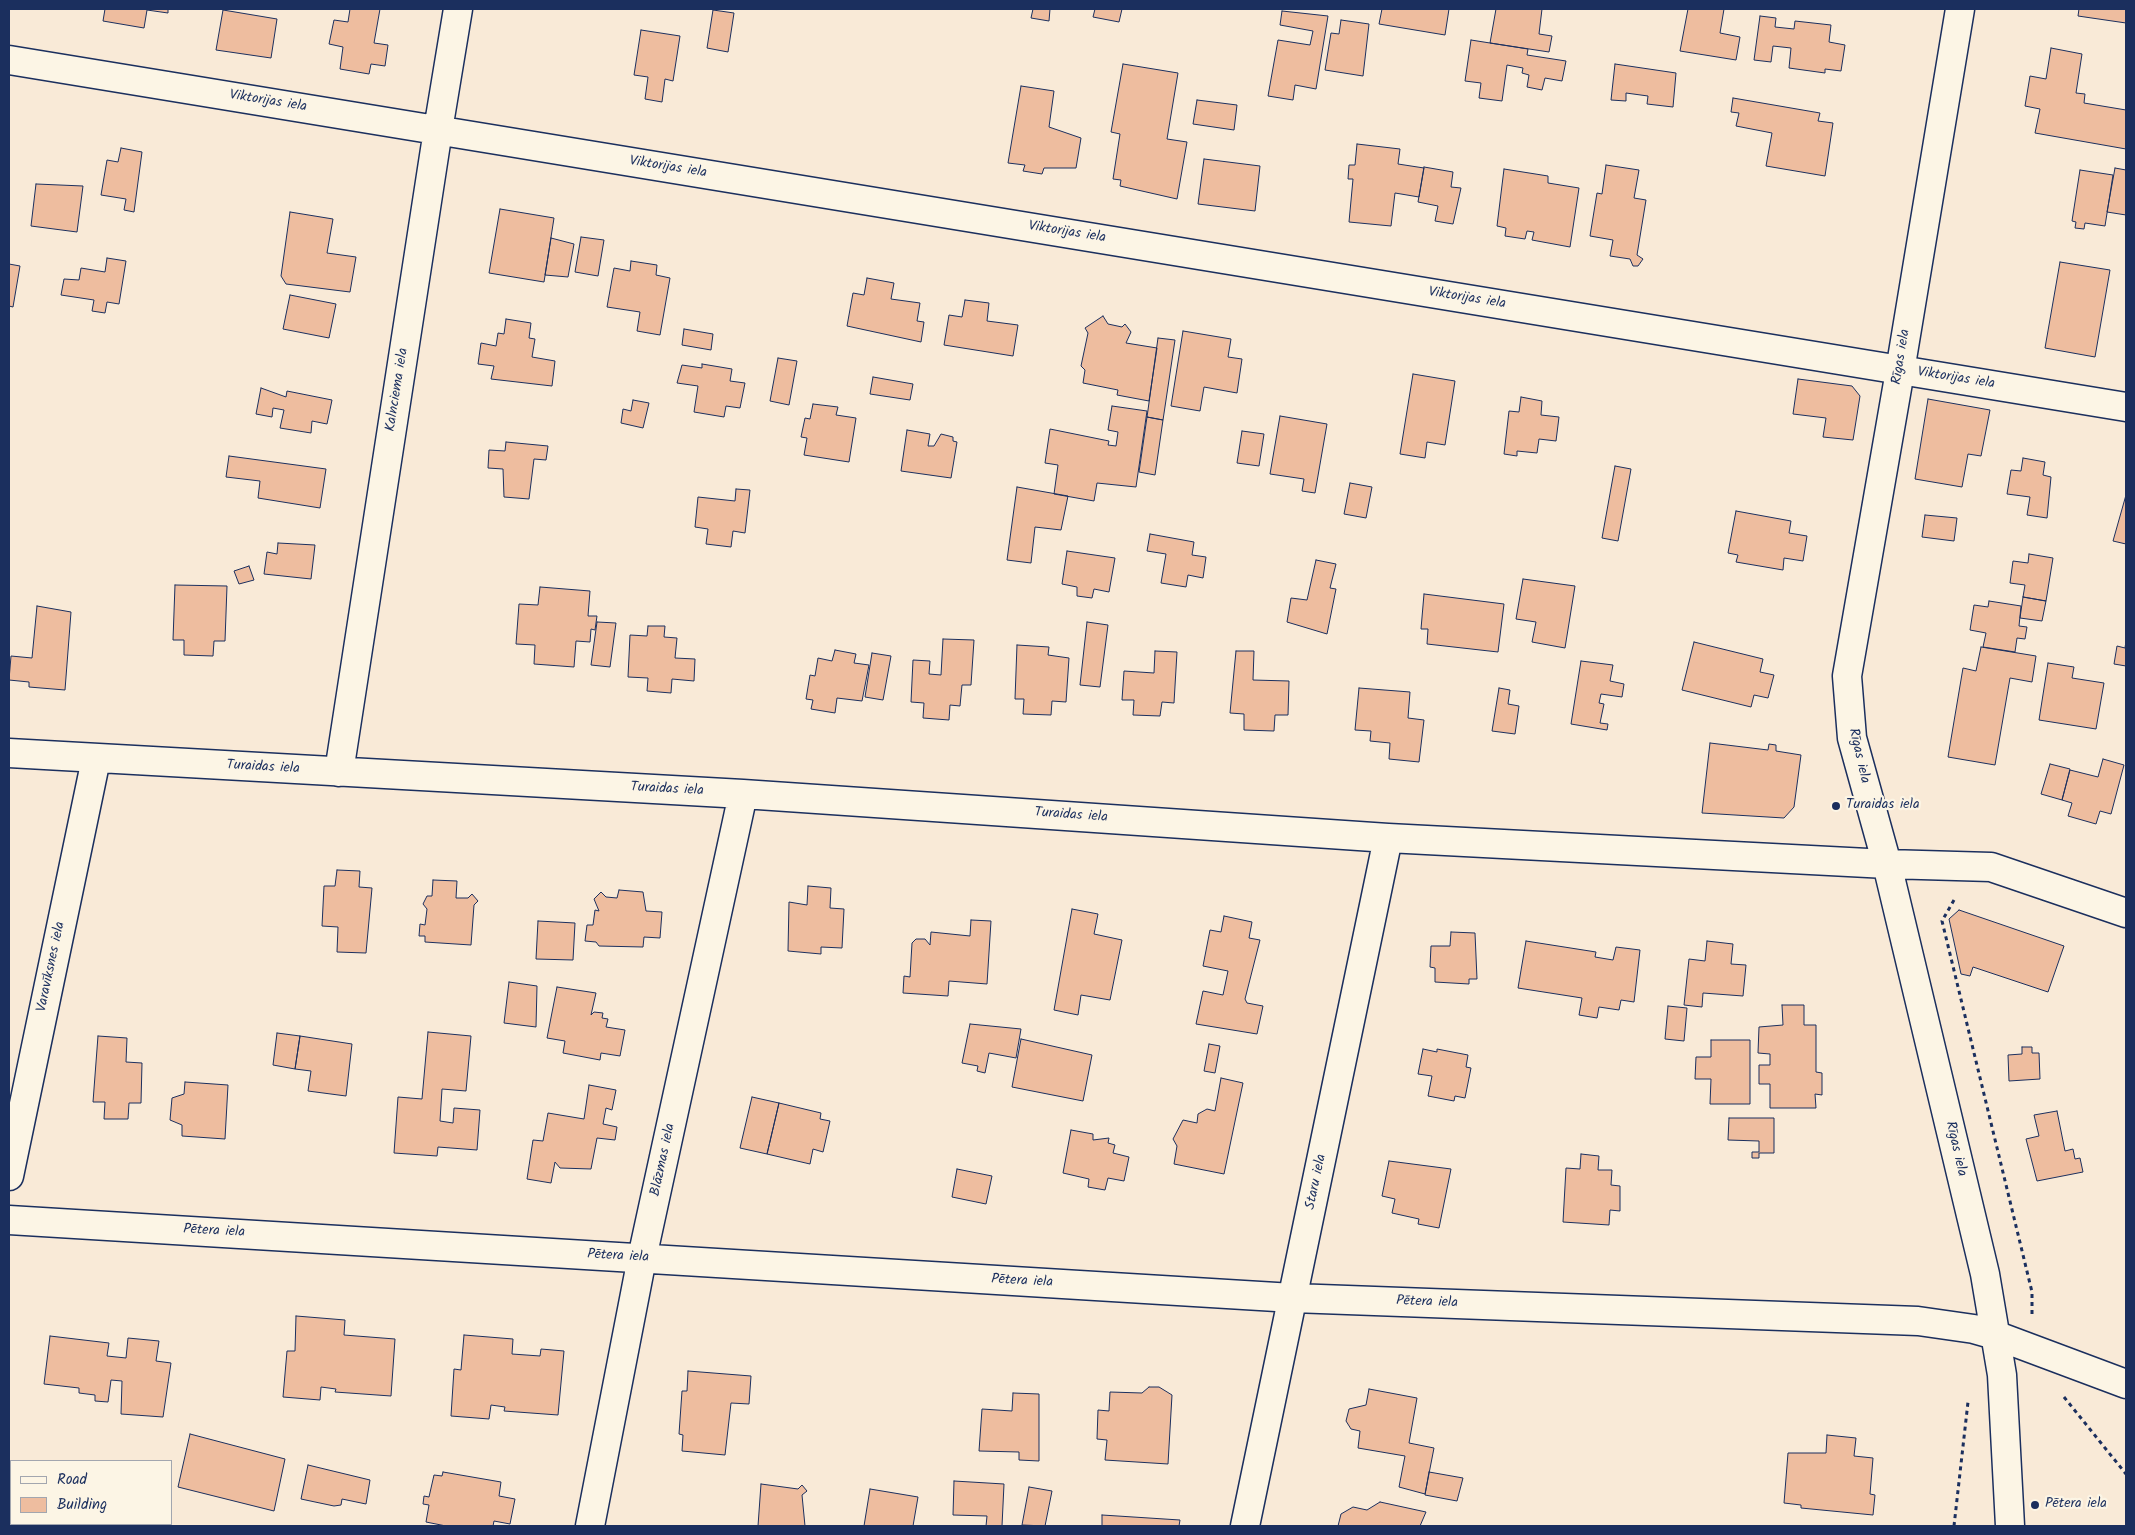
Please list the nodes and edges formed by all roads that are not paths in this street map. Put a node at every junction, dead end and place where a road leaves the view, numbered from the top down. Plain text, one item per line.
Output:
1 (458, 9) edge
2 (1960, 9) edge
3 (9, 60) edge
4 (438, 130) junction
5 (1900, 371) junction
6 (2126, 407) edge
7 (9, 752) edge
8 (96, 759) junction
9 (340, 772) junction
10 (743, 794) junction
11 (1388, 838) junction
12 (1887, 864) junction
13 (2126, 913) edge
14 (9, 1176) edge
15 (9, 1220) edge
16 (642, 1258) junction
17 (1293, 1298) junction
18 (1995, 1335) junction
19 (2126, 1384) edge
20 (590, 1526) edge
21 (1245, 1526) edge
22 (2010, 1526) edge

1 - 4 street, Kalnciema iela
2 - 5 street, Rīgas iela
3 - 4 street, Viktorijas iela
4 - 5 street, Viktorijas iela
4 - 9 street, Kalnciema iela
5 - 6 street, Viktorijas iela
5 - 12 street, Rīgas iela
7 - 8 street, Turaidas iela
8 - 9 street, Turaidas iela
8 - 14 street, Varavīksnes iela
9 - 10 street, Turaidas iela
10 - 11 street, Turaidas iela
10 - 16 street, Blāzmas iela
11 - 12 street, Turaidas iela
11 - 17 street, Staru iela
12 - 13 street, Turaidas iela
12 - 18 street, Rīgas iela
15 - 16 street, Pētera iela
16 - 17 street, Pētera iela
16 - 20 street, Blāzmas iela
17 - 18 street, Pētera iela
17 - 21 street, Staru iela
18 - 19 street, Pētera iela
18 - 22 street, Rīgas iela

